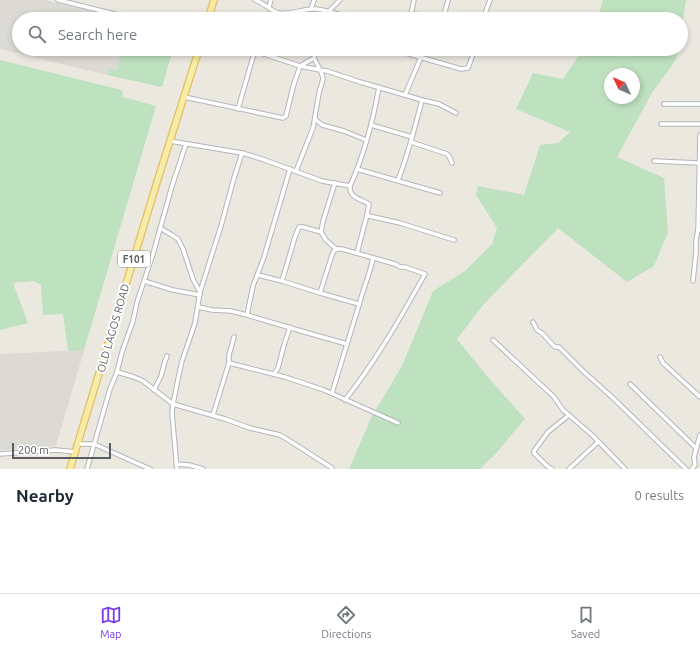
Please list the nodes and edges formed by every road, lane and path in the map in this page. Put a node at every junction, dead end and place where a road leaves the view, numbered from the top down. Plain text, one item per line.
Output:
1 (61, 0) edge
2 (255, 0) edge
3 (271, 0) edge
4 (314, 0) edge
5 (340, 0) edge
6 (414, 0) edge
7 (448, 0) edge
8 (490, 0) edge
9 (212, 1) edge
10 (269, 7) junction
11 (311, 9) junction
12 (329, 11) junction
13 (108, 12) edge
14 (210, 12) edge
15 (278, 12) edge
16 (288, 12) edge
17 (332, 12) edge
18 (411, 12) edge
19 (445, 12) edge
20 (486, 12) edge
21 (197, 56) edge
22 (253, 56) edge
23 (272, 56) edge
24 (417, 56) edge
25 (473, 56) edge
26 (421, 57) junction
27 (314, 58) joint
28 (300, 66) junction
29 (320, 70) junction
30 (379, 87) junction
31 (405, 95) junction
32 (184, 97) junction
33 (422, 100) junction
34 (664, 104) dead end
35 (700, 104) edge
36 (238, 109) junction
37 (456, 112) dead end
38 (315, 119) junction
39 (662, 124) dead end
40 (700, 124) edge
41 (322, 125) junction
42 (371, 125) junction
43 (313, 128) junction
44 (700, 135) edge
45 (412, 137) junction
46 (366, 140) junction
47 (170, 141) junction
48 (411, 142) junction
49 (186, 144) junction
50 (242, 153) junction
51 (654, 161) dead end
52 (452, 163) dead end
53 (699, 163) junction
54 (290, 169) junction
55 (357, 169) junction
56 (296, 171) junction
57 (398, 180) junction
58 (335, 183) junction
59 (350, 186) junction
60 (440, 193) dead end
61 (367, 214) junction
62 (160, 228) junction
63 (699, 230) edge
64 (321, 232) junction
65 (454, 240) dead end
66 (336, 249) junction
67 (357, 253) junction
68 (373, 258) junction
69 (258, 275) junction
70 (144, 281) junction
71 (282, 281) junction
72 (692, 282) dead end
73 (200, 293) junction
74 (320, 293) junction
75 (359, 304) junction
76 (198, 307) junction
77 (247, 315) junction
78 (533, 322) dead end
79 (290, 327) junction
80 (234, 337) dead end
81 (493, 340) dead end
82 (347, 344) junction
83 (167, 356) dead end
84 (660, 357) dead end
85 (229, 363) junction
86 (117, 372) junction
87 (274, 374) junction
88 (630, 384) dead end
89 (154, 390) junction
90 (332, 393) junction
91 (700, 397) edge
92 (345, 400) junction
93 (173, 404) junction
94 (214, 415) junction
95 (569, 415) junction
96 (398, 423) dead end
97 (700, 435) edge
98 (598, 442) junction
99 (78, 444) junction
100 (94, 444) junction
101 (696, 448) junction
102 (76, 452) junction
103 (0, 454) edge
104 (176, 464) junction
105 (695, 465) junction
106 (332, 468) dead end
107 (70, 469) edge
108 (87, 469) edge
109 (150, 469) edge
110 (177, 469) edge
111 (203, 469) edge
112 (552, 469) edge
113 (569, 469) edge
114 (625, 469) edge
115 (686, 469) edge
116 (692, 469) edge
117 (700, 469) edge

1 - 13 street
2 - 10 street
3 - 10 street
4 - 11 street
5 - 12 street
6 - 18 street
7 - 19 street
8 - 20 street
9 - 14 main road
10 - 15 street
11 - 12 street
11 - 16 street
12 - 17 street
21 - 32 main road, OLD LAGOS ROAD / F101
22 - 36 street
23 - 28 street
24 - 26 street
25 - 26 street
26 - 31 street
27 - 28 street
27 - 29 street
28 - 29 street
28 - 36 street
29 - 30 street
29 - 38 street
30 - 31 street
30 - 42 street
31 - 33 street
32 - 36 street
32 - 47 main road, OLD LAGOS ROAD / F101
33 - 37 street
33 - 45 street
34 - 35 street
38 - 41 street
38 - 43 street
39 - 40 street
41 - 43 street
41 - 46 street
42 - 45 street
42 - 46 street
43 - 56 street
44 - 53 street
45 - 48 street
46 - 55 street
47 - 49 street
47 - 99 main road, OLD LAGOS ROAD / F101
48 - 52 street
48 - 57 street
49 - 50 street
49 - 62 street
50 - 54 street
50 - 73 street
51 - 53 street
53 - 63 street
54 - 56 street
54 - 69 street
55 - 57 street
55 - 59 street
56 - 58 street
57 - 60 street
58 - 59 street
58 - 64 street
59 - 61 street
61 - 65 street
61 - 67 street
62 - 70 street
62 - 73 street
63 - 72 street
64 - 66 street
64 - 71 street
66 - 67 street
66 - 74 street
67 - 68 street
68 - 75 street
68 - 92 street
69 - 71 street
69 - 77 street
70 - 73 street
70 - 86 street
71 - 74 street
73 - 76 street
74 - 75 street
75 - 82 street
76 - 77 street
76 - 93 street
77 - 79 street
78 - 115 street
79 - 82 street
79 - 87 street
80 - 85 street
81 - 95 street
82 - 90 street
83 - 89 street
84 - 91 street
85 - 87 street
85 - 94 street
86 - 89 street
86 - 100 street
87 - 90 street
88 - 101 street
89 - 93 street
90 - 92 street
92 - 96 street
93 - 94 street
93 - 104 street
94 - 106 street
95 - 98 street
95 - 112 street
97 - 101 street
98 - 113 street
98 - 114 street
99 - 100 street
99 - 102 main road, OLD LAGOS ROAD / F101
100 - 108 street
100 - 109 street
101 - 105 street
102 - 103 street
102 - 107 main road, OLD LAGOS ROAD / F101
104 - 110 street
104 - 111 street
105 - 116 street
105 - 117 street

